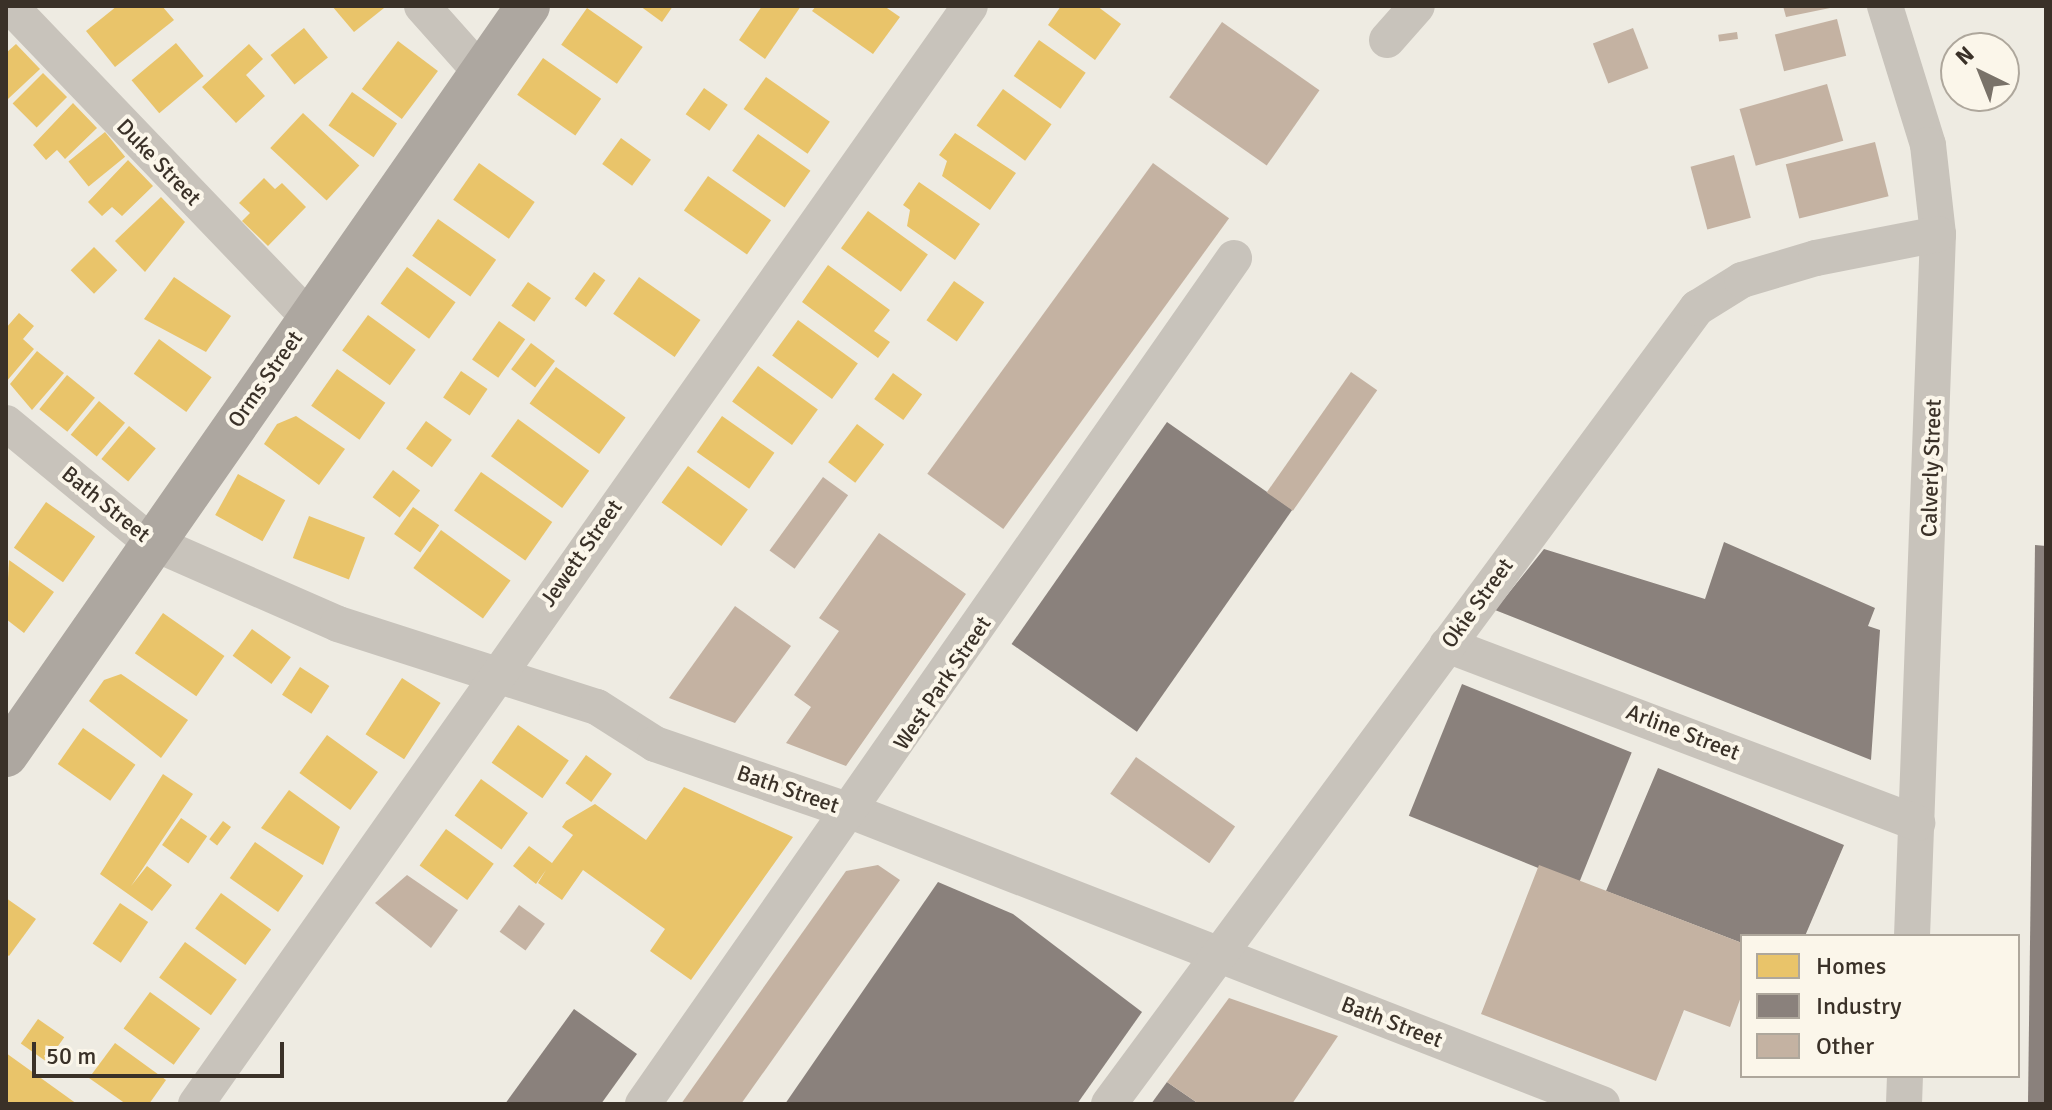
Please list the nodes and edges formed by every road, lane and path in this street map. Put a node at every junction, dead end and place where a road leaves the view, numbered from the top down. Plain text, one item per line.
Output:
1 (10, 6) edge
2 (422, 6) edge
3 (528, 6) edge
4 (970, 6) edge
5 (1417, 6) edge
6 (1885, 6) edge
7 (1387, 40) dead end
8 (480, 71) junction
9 (1938, 234) junction
10 (1234, 258) dead end
11 (308, 317) junction
12 (6, 423) edge
13 (149, 541) junction
14 (1447, 645) junction
15 (498, 674) junction
16 (6, 755) edge
17 (853, 812) junction
18 (1917, 823) junction
19 (1912, 934) edge
20 (1212, 956) junction
21 (1905, 1078) edge
22 (196, 1104) edge
23 (643, 1104) edge
24 (1109, 1104) edge
25 (1602, 1104) edge
26 (1904, 1104) edge

1 - 11 street, Duke Street
2 - 8 street
3 - 8 main road, Orms Street
4 - 15 street, Jewett Street
5 - 7 street
6 - 9 street, Calverly Street
8 - 11 main road, Orms Street
9 - 14 street, Okie Street
9 - 18 street, Calverly Street
10 - 17 street, West Park Street
11 - 13 main road, Orms Street
12 - 13 street, Bath Street
13 - 15 street, Bath Street
13 - 16 main road, Orms Street
14 - 18 street, Arline Street
14 - 20 street, Okie Street
15 - 17 street, Bath Street
15 - 22 street, Jewett Street
17 - 20 street, Bath Street
17 - 23 street, West Park Street
18 - 19 street, Calverly Street
20 - 24 street, Okie Street
20 - 25 street, Bath Street
21 - 26 street

